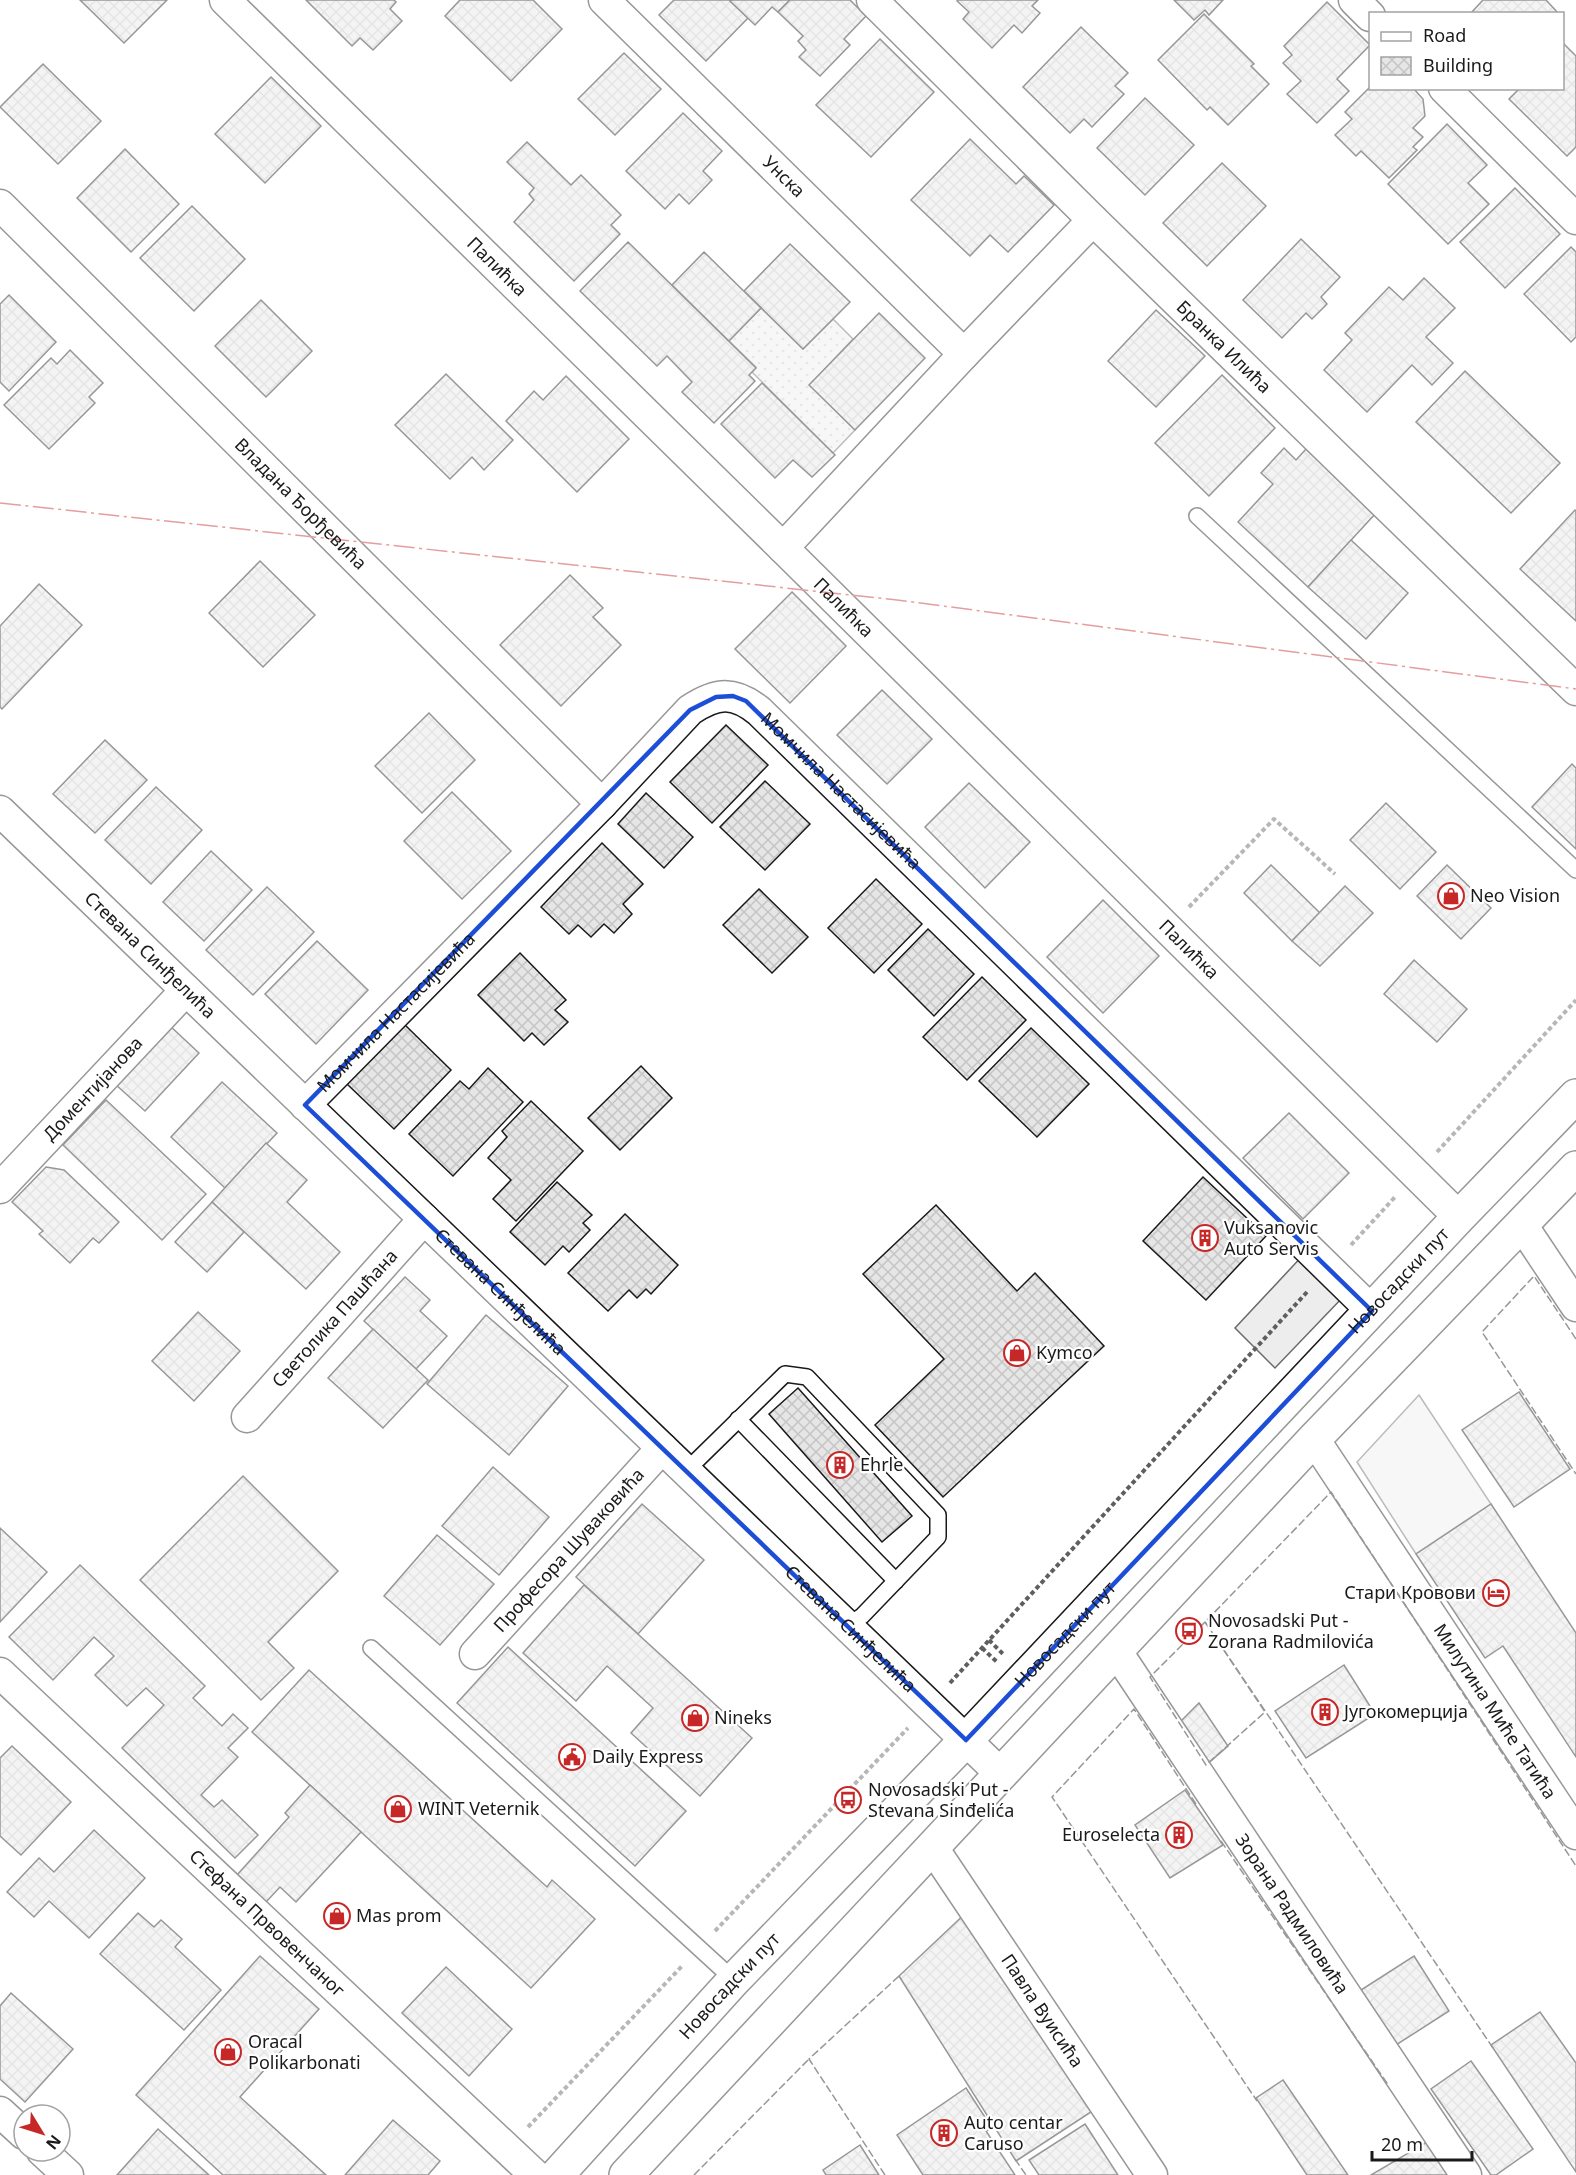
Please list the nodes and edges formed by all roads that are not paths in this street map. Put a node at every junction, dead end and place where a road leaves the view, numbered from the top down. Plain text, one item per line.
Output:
1 (225, 0) edge
2 (604, 0) edge
3 (872, 0) edge
4 (1354, 0) edge
5 (1369, 14) edge
6 (1446, 90) edge
7 (0, 205) edge
8 (1576, 219) edge
9 (1093, 220) junction
10 (964, 354) junction
11 (1197, 516) dead end
12 (783, 548) junction
13 (1576, 690) edge
14 (602, 804) junction
15 (0, 811) edge
16 (1576, 870) edge
17 (186, 990) junction
18 (1576, 1096) edge
19 (305, 1105) junction
20 (1576, 1168) edge
21 (0, 1188) edge
22 (1459, 1217) junction
23 (424, 1219) junction
24 (1522, 1225) junction
25 (1576, 1306) edge
26 (1372, 1311) junction
27 (247, 1417) dead end
28 (738, 1419) junction
29 (1314, 1439) junction
30 (662, 1448) junction
31 (686, 1471) junction
32 (896, 1581) junction
33 (848, 1626) junction
34 (371, 1648) dead end
35 (1117, 1652) junction
36 (475, 1654) dead end
37 (0, 1672) edge
38 (966, 1740) junction
39 (1001, 1774) junction
40 (1576, 1834) edge
41 (933, 1848) junction
42 (734, 1980) junction
43 (0, 2112) edge
44 (12, 2123) edge
45 (55, 2163) edge
46 (68, 2175) edge
47 (535, 2175) edge
48 (557, 2175) edge
49 (626, 2175) edge
50 (1152, 2175) edge
51 (1466, 2175) edge

1 - 12 street, Палићка
2 - 10 street, Унска
3 - 9 street, Бранка Илића
4 - 5 street
6 - 8 street
7 - 14 street, Владана Ђорђевића
9 - 10 street
9 - 13 street, Бранка Илића
10 - 12 street
11 - 16 lane
12 - 22 street, Палићка
14 - 19 street, Момчила Настасијевића
14 - 26 street, Момчила Настасијевића
15 - 17 street, Стевана Синђелића
17 - 19 street, Стевана Синђелића
17 - 21 street, Доментијанова
18 - 22 main road, Новосадски пут
19 - 23 street, Стевана Синђелића
20 - 24 main road
22 - 26 main road, Новосадски пут
23 - 27 street, Светолика Пашћана
23 - 30 street, Стевана Синђелића
24 - 25 street
24 - 29 main road
26 - 38 main road, Новосадски пут
28 - 31 lane
28 - 32 lane
28 - 32 lane
29 - 35 main road
29 - 40 street, Милутина Миће Татића
30 - 31 street, Стевана Синђелића
30 - 36 street, Професора Шуваковића
31 - 33 street, Стевана Синђелића
32 - 33 lane
33 - 38 street, Стевана Синђелића
34 - 42 lane
35 - 39 main road
35 - 51 street, Зорана Радмиловића
37 - 47 street, Стефана Првовенчаног
38 - 39 street, Стевана Синђелића
38 - 42 main road, Новосадски пут
39 - 41 main road
41 - 49 main road
41 - 50 street, Павла Вуисића
42 - 48 main road, Новосадски пут
43 - 44 street
45 - 46 street

